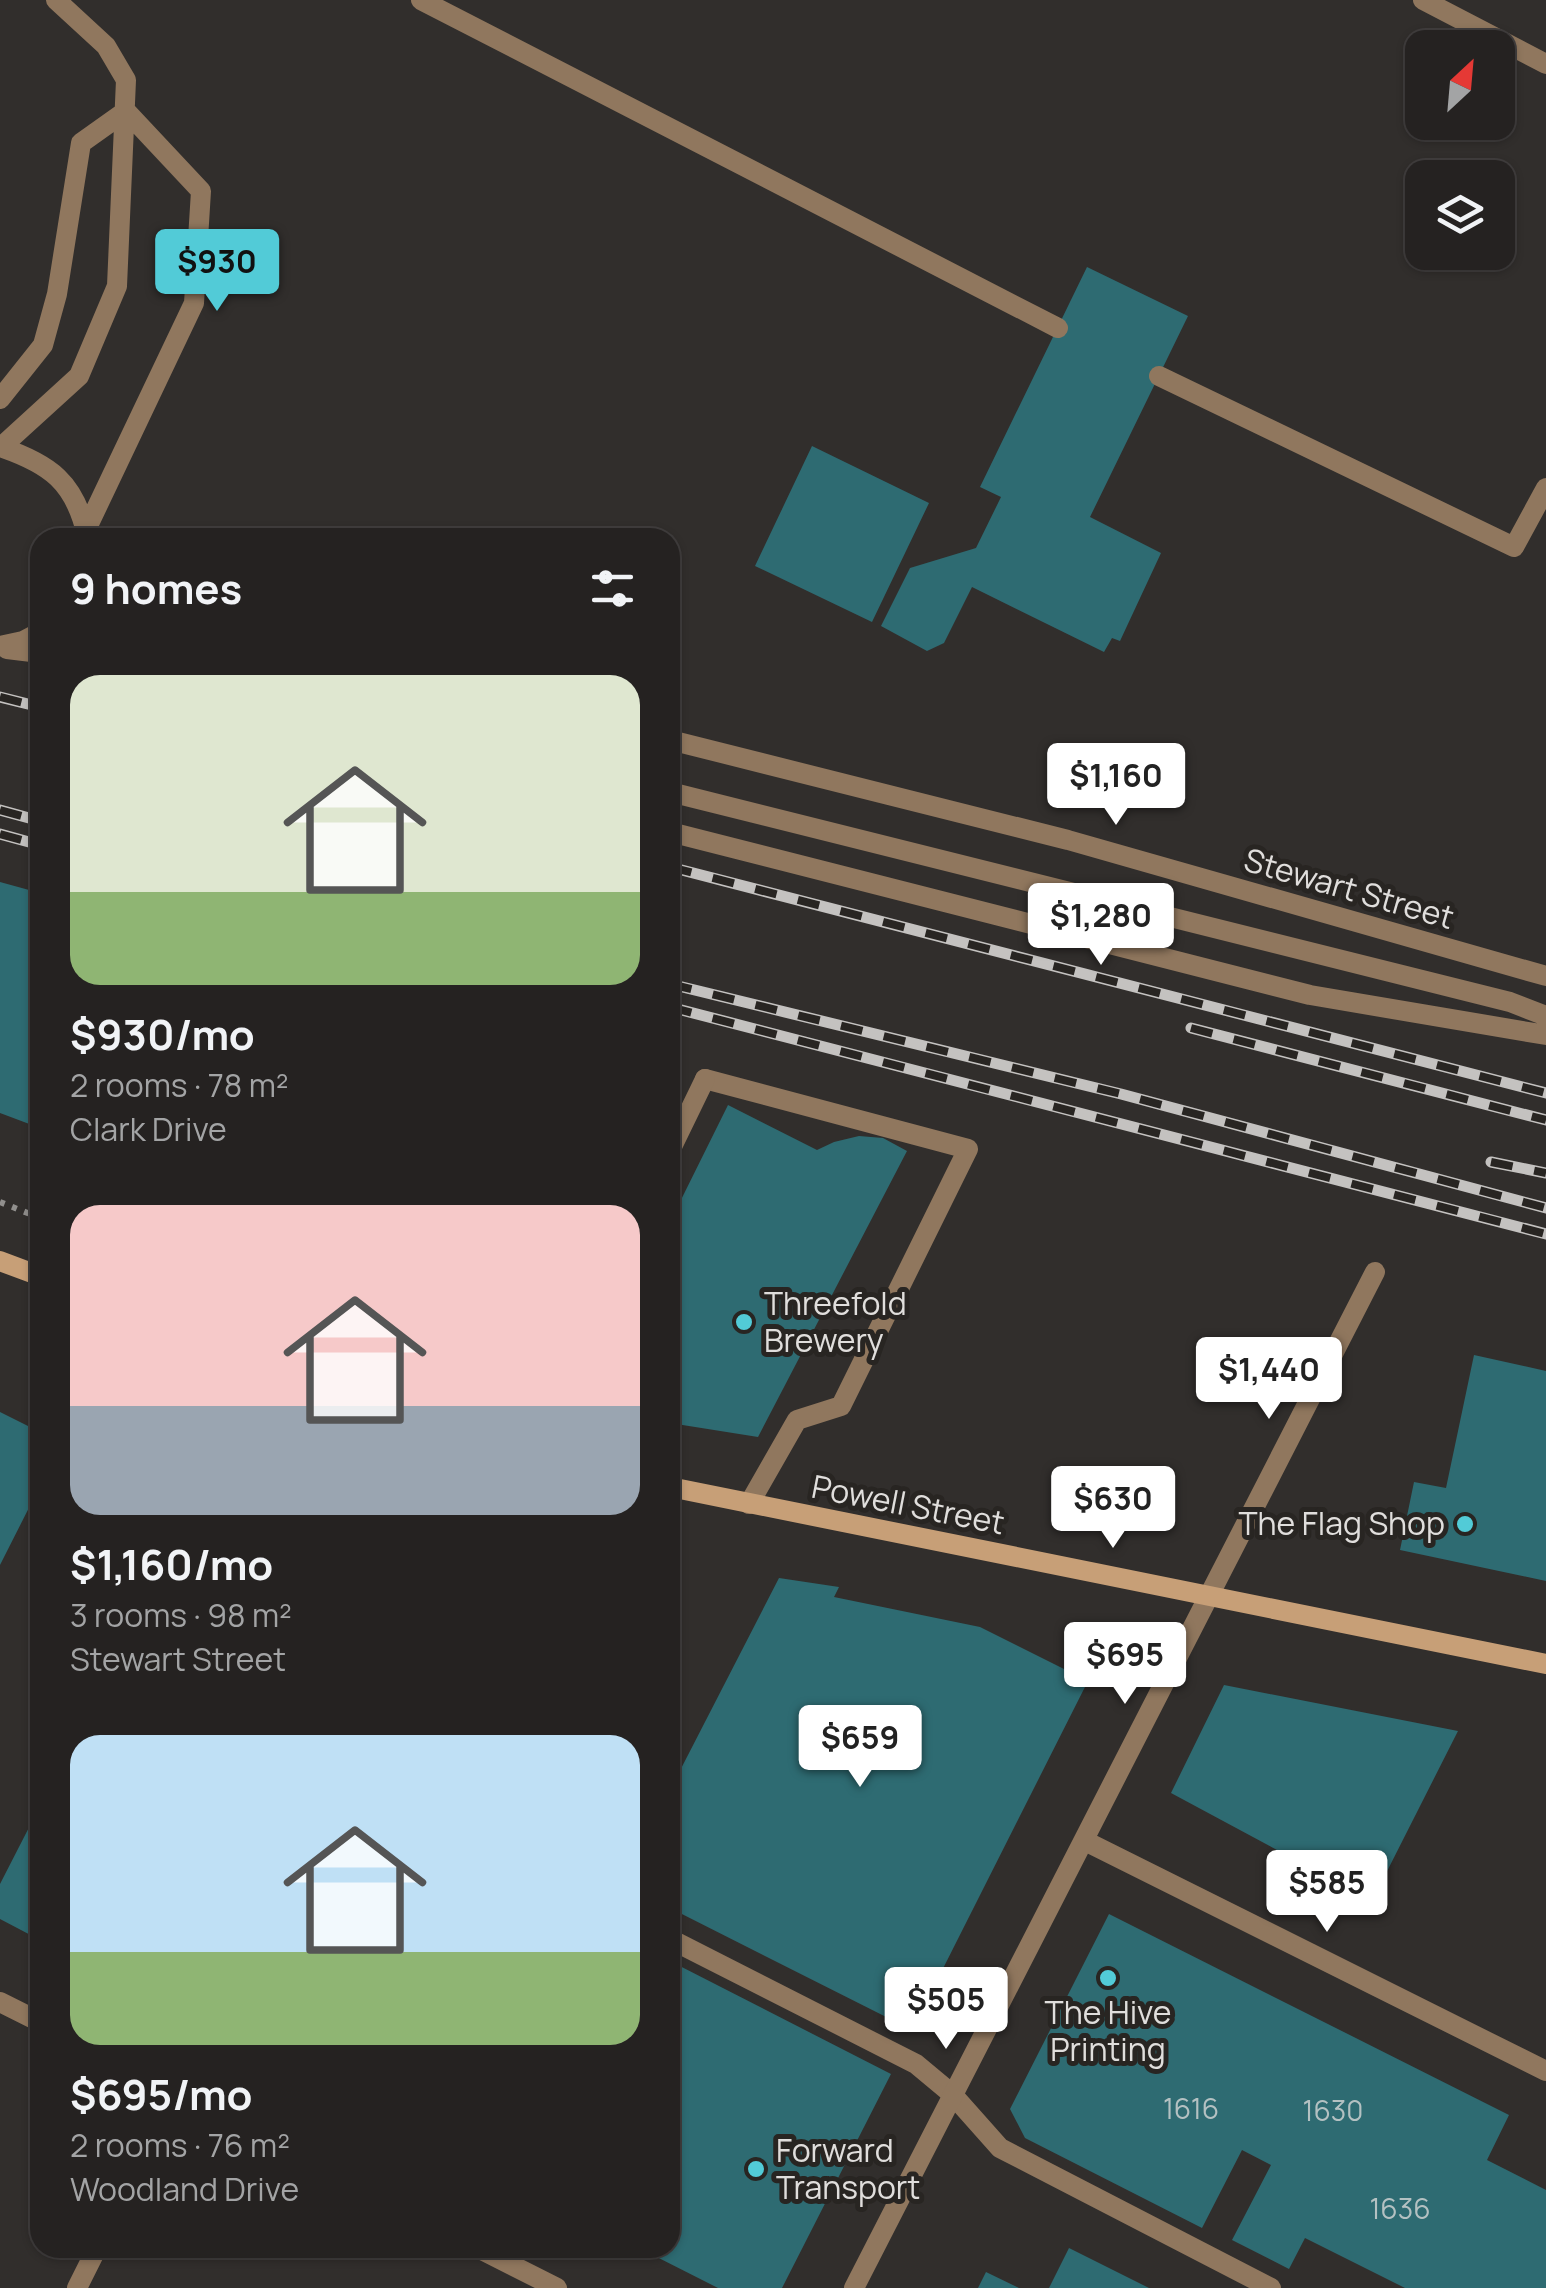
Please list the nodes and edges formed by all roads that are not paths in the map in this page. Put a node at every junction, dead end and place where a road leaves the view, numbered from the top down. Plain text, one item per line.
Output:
1 (56, 0) edge
2 (421, 0) edge
3 (1423, 0) edge
4 (1546, 64) edge
5 (126, 112) junction
6 (1058, 328) dead end
7 (1159, 376) dead end
8 (0, 399) edge
9 (0, 447) edge
10 (1546, 488) edge
11 (85, 528) edge
12 (89, 528) edge
13 (30, 638) edge
14 (0, 647) edge
15 (30, 652) edge
16 (680, 743) edge
17 (680, 794) edge
18 (680, 835) edge
19 (1546, 976) edge
20 (1546, 1016) edge
21 (1546, 1035) edge
22 (680, 1130) edge
23 (0, 1261) edge
24 (30, 1272) edge
25 (1375, 1272) dead end
26 (680, 1489) edge
27 (749, 1504) junction
28 (1209, 1596) junction
29 (1546, 1664) edge
30 (1084, 1841) junction
31 (680, 1944) edge
32 (0, 2002) edge
33 (30, 2017) edge
34 (1546, 2072) edge
35 (952, 2094) junction
36 (92, 2258) edge
37 (498, 2258) edge
38 (77, 2288) edge
39 (557, 2288) edge
40 (854, 2288) edge
41 (1270, 2288) edge

1 - 5 street
2 - 6 street
3 - 4 street
5 - 8 street
5 - 9 street
5 - 12 street
7 - 10 street
9 - 11 street
13 - 14 street
14 - 15 street
16 - 19 street, Stewart Street
17 - 20 street
18 - 21 street
22 - 27 street
23 - 24 main road
25 - 28 street
26 - 27 main road, Powell Street
27 - 28 main road, Powell Street
28 - 29 main road, Powell Street
28 - 30 street
30 - 34 street
30 - 35 street
31 - 35 street
32 - 33 street
35 - 40 street
35 - 41 street
36 - 38 street
37 - 39 street

